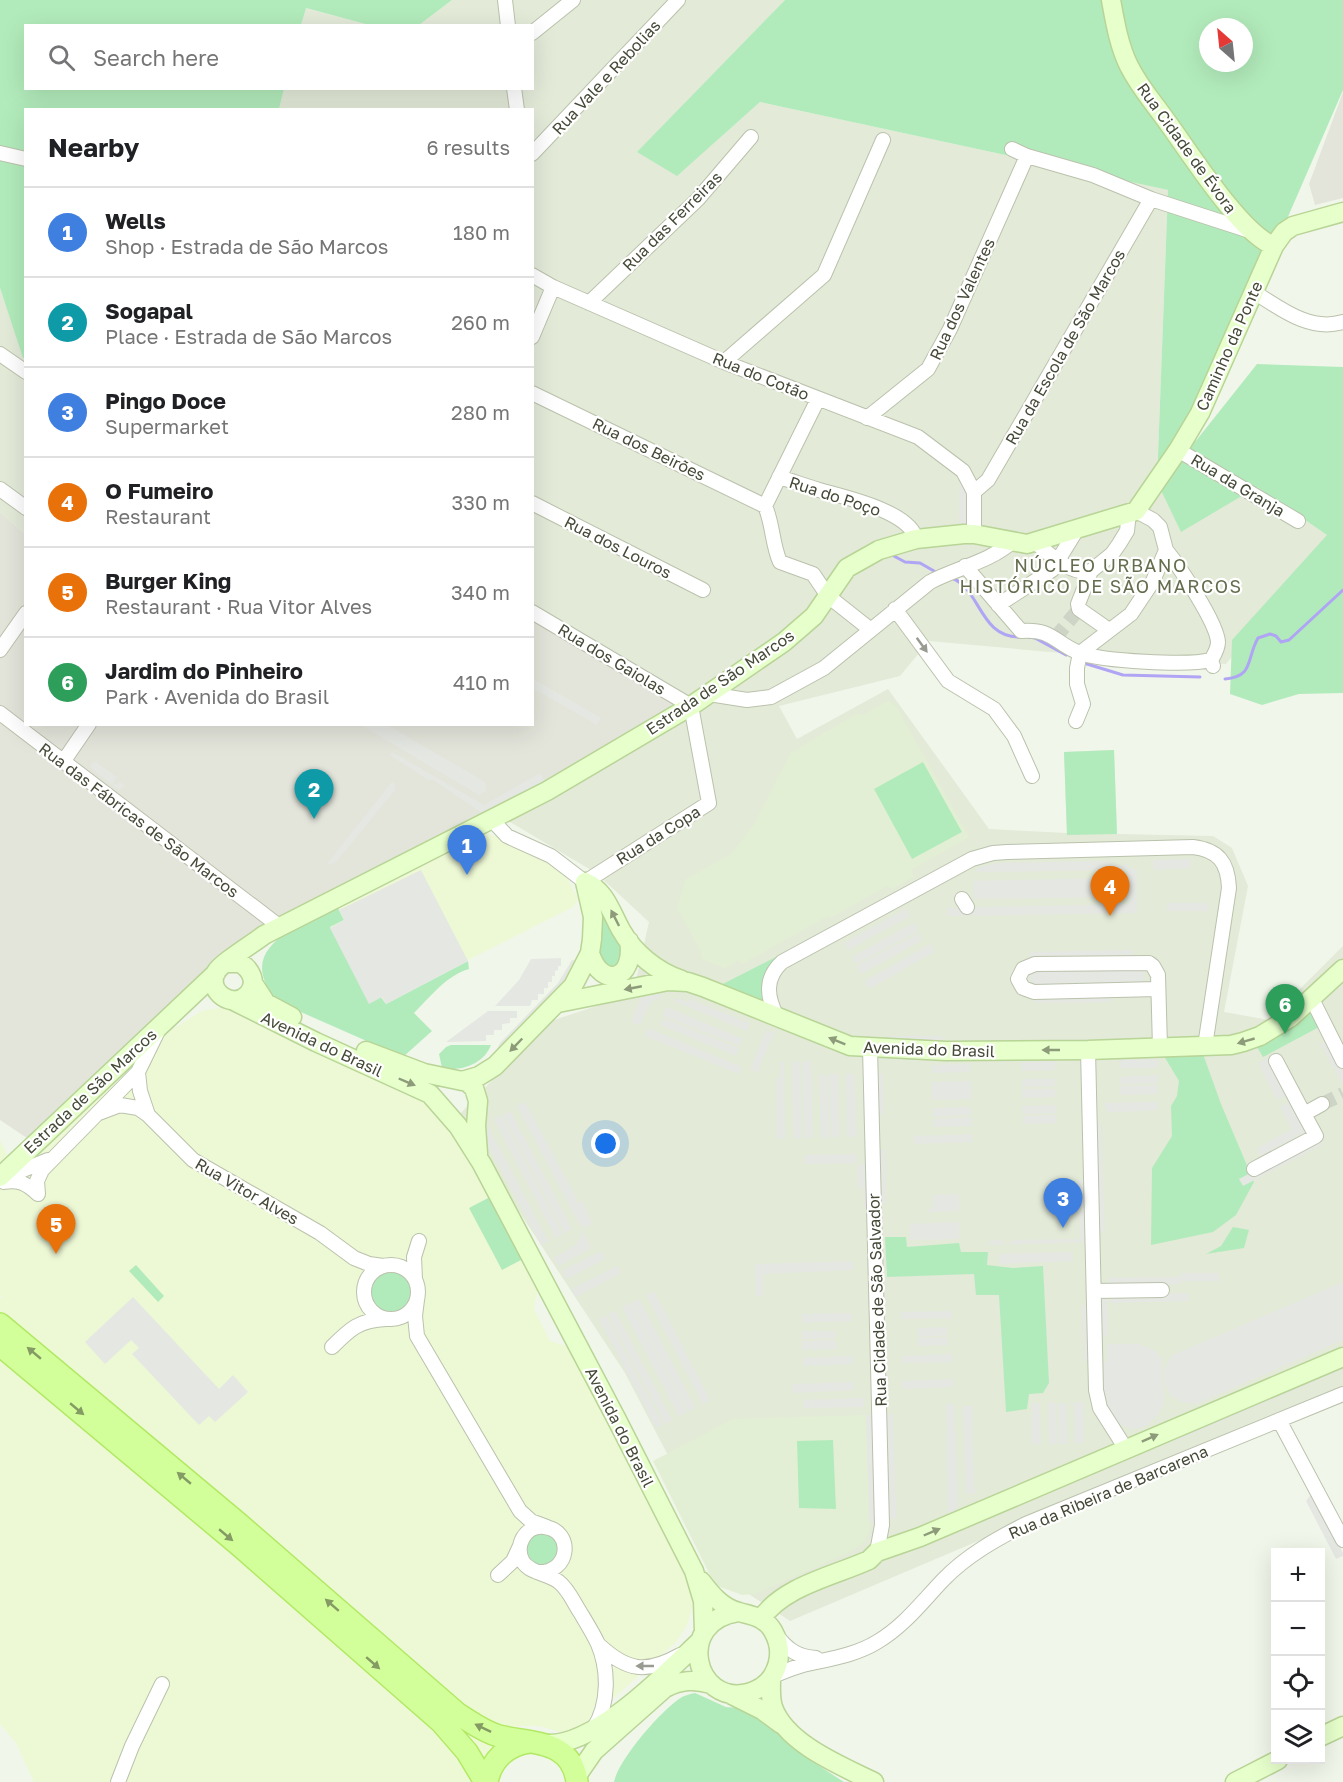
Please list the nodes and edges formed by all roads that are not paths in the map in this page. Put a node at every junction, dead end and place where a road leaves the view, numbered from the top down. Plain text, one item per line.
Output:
1 (505, 0) edge
2 (573, 0) edge
3 (678, 0) edge
4 (1112, 0) edge
5 (508, 24) edge
6 (534, 31) edge
7 (514, 90) edge
8 (517, 108) edge
9 (751, 137) dead end
10 (883, 140) dead end
11 (1011, 149) dead end
12 (534, 152) edge
13 (0, 153) edge
14 (1027, 156) junction
15 (24, 159) edge
16 (1150, 199) junction
17 (1343, 212) edge
18 (1253, 232) junction
19 (1274, 246) junction
20 (534, 277) edge
21 (553, 287) junction
22 (1254, 292) junction
23 (589, 303) junction
24 (1343, 322) edge
25 (534, 332) edge
26 (0, 354) edge
27 (724, 362) junction
28 (24, 371) edge
29 (534, 394) edge
30 (818, 399) junction
31 (867, 418) junction
32 (1178, 450) junction
33 (779, 477) junction
34 (0, 489) edge
35 (974, 492) junction
36 (534, 504) edge
37 (765, 506) junction
38 (24, 507) edge
39 (1133, 511) junction
40 (1298, 521) dead end
41 (1076, 531) junction
42 (974, 534) junction
43 (916, 539) junction
44 (1012, 541) junction
45 (1036, 543) junction
46 (1166, 550) junction
47 (1058, 561) junction
48 (965, 566) junction
49 (1091, 571) junction
50 (703, 590) dead end
51 (828, 596) junction
52 (998, 605) junction
53 (896, 609) junction
54 (534, 613) edge
55 (24, 616) edge
56 (871, 630) junction
57 (1109, 630) junction
58 (0, 650) edge
59 (1080, 653) junction
60 (709, 694) junction
61 (691, 706) junction
62 (0, 713) edge
63 (1076, 720) dead end
64 (88, 726) edge
65 (63, 762) junction
66 (1032, 776) dead end
67 (492, 820) junction
68 (585, 882) junction
69 (271, 931) junction
70 (629, 941) junction
71 (590, 953) junction
72 (221, 968) junction
73 (1343, 969) edge
74 (252, 978) junction
75 (688, 982) junction
76 (1158, 989) junction
77 (229, 999) junction
78 (1312, 999) junction
79 (558, 1004) junction
80 (180, 1006) junction
81 (777, 1017) junction
82 (160, 1025) junction
83 (1205, 1046) junction
84 (1160, 1047) junction
85 (870, 1048) junction
86 (1088, 1050) junction
87 (1276, 1061) dead end
88 (1343, 1061) edge
89 (138, 1072) junction
90 (460, 1080) junction
91 (477, 1104) junction
92 (1322, 1104) tunnel mouth
93 (446, 1112) junction
94 (99, 1113) junction
95 (148, 1114) junction
96 (1304, 1114) junction
97 (478, 1156) junction
98 (50, 1160) junction
99 (1254, 1169) dead end
100 (1, 1181) edge
101 (354, 1258) junction
102 (387, 1265) junction
103 (416, 1281) junction
104 (1162, 1290) dead end
105 (1095, 1291) junction
106 (364, 1293) junction
107 (417, 1300) junction
108 (389, 1319) junction
109 (0, 1324) edge
110 (354, 1326) junction
111 (417, 1336) junction
112 (0, 1345) edge
113 (332, 1347) dead end
114 (1343, 1357) edge
115 (1343, 1394) edge
116 (1279, 1420) junction
117 (1126, 1449) junction
118 (520, 1511) junction
119 (548, 1528) junction
120 (1343, 1540) edge
121 (520, 1544) junction
122 (877, 1552) junction
123 (564, 1555) junction
124 (535, 1571) junction
125 (694, 1571) junction
126 (567, 1589) junction
127 (738, 1612) junction
128 (761, 1618) junction
129 (774, 1633) junction
130 (699, 1640) junction
131 (599, 1645) junction
132 (830, 1659) junction
133 (772, 1678) junction
134 (162, 1684) dead end
135 (718, 1688) junction
136 (1343, 1726) edge
137 (788, 1729) junction
138 (592, 1731) junction
139 (1325, 1735) edge
140 (542, 1743) junction
141 (1271, 1764) edge
142 (577, 1780) edge
143 (118, 1782) edge
144 (486, 1782) edge
145 (874, 1782) edge
146 (1235, 1782) edge

1 - 5 street
2 - 6 street
3 - 12 street, Rua Vale e Rebolias
4 - 18 street, Rua Cidade de Évora
7 - 8 street
9 - 23 street, Rua das Ferreiras
10 - 27 street
11 - 14 street
13 - 15 street
14 - 16 street
14 - 31 street, Rua dos Valentes
16 - 18 street
16 - 35 street, Rua da Escola de São Marcos
17 - 19 street, Caminho da Ponte
18 - 19 street, Rua Cidade de Évora
19 - 22 street, Caminho da Ponte
20 - 21 street, Rua do Cotão
21 - 23 street, Rua do Cotão
21 - 25 street
22 - 24 street
22 - 32 street, Caminho da Ponte
23 - 27 street, Rua do Cotão
26 - 28 street
27 - 30 street, Rua do Cotão
29 - 37 street, Rua dos Beirões
30 - 31 street, Rua do Cotão
30 - 33 street
31 - 35 street, Rua do Cotão
32 - 39 street, Caminho da Ponte
32 - 40 street, Rua da Granja
33 - 37 street
33 - 43 street, Rua do Poço
34 - 38 street
35 - 42 street
36 - 50 street, Rua dos Louros
37 - 51 street
39 - 41 street, Estrada de São Marcos
39 - 46 street
39 - 49 street
41 - 45 street, Estrada de São Marcos
41 - 47 street
42 - 43 street, Estrada de São Marcos
42 - 44 street, Estrada de São Marcos
43 - 51 street, Estrada de São Marcos
44 - 45 street, Estrada de São Marcos
44 - 48 street
45 - 47 street
46 - 57 street
46 - 59 street
47 - 49 street
47 - 52 street
48 - 52 street
48 - 53 street
49 - 57 street
51 - 56 street
51 - 60 street, Estrada de São Marcos
52 - 59 street
53 - 56 street
53 -> 66 street
54 - 61 street, Rua dos Gaiolas
55 - 58 street
56 - 60 street
57 - 59 street
59 - 63 street
60 - 61 street, Estrada de São Marcos
61 - 67 street, Estrada de São Marcos
61 - 68 street, Rua da Copa
62 - 65 street, Rua das Fábricas de São Marcos
64 - 65 street
65 - 69 street, Rua das Fábricas de São Marcos
67 - 68 street
67 - 69 street, Estrada de São Marcos
70 -> 68 street
68 - 71 street
69 - 72 street, Estrada de São Marcos
69 - 74 street
70 - 71 street
70 - 75 street
71 - 79 street
72 - 74 street
72 - 77 street
72 - 80 street, Estrada de São Marcos
73 - 78 street, Avenida do Brasil
74 - 77 street
74 - 90 street, Avenida do Brasil
75 -> 79 street, Avenida do Brasil
75 - 81 street, Avenida do Brasil
76 - 76 street
76 - 84 street
77 - 80 street, Estrada de São Marcos
77 -> 93 street, Avenida do Brasil
78 -> 83 street, Avenida do Brasil
78 - 88 street
79 -> 90 street
80 - 82 street, Estrada de São Marcos
81 - 83 street
85 -> 81 street, Avenida do Brasil
82 - 89 street, Rua Vitor Alves
82 - 100 street, Estrada de São Marcos
83 - 84 street, Avenida do Brasil
84 - 86 street, Avenida do Brasil
86 -> 85 street, Avenida do Brasil
85 - 122 street, Rua Cidade de São Salvador
86 - 105 street
87 - 96 street
89 - 94 street, Rua Vitor Alves
89 - 95 street, Rua Vitor Alves
90 - 91 street
90 - 93 street
91 - 93 street
91 - 97 street
92 - 96 street
93 - 97 street, Avenida do Brasil
94 - 95 street, Rua Vitor Alves
94 - 98 street, Rua Vitor Alves
95 - 101 street, Rua Vitor Alves
96 - 99 street
97 - 125 street, Avenida do Brasil
98 - 100 street, Rua Vitor Alves
98 - 100 street, Rua Vitor Alves
101 - 102 street, Rua Vitor Alves
101 - 106 street
102 - 103 street, Rua Vitor Alves
102 - 103 street
102 - 106 street
103 - 107 street
104 - 105 street
105 - 117 street
106 - 108 street
106 - 110 street
107 - 108 street
107 - 111 street
108 - 110 street
108 - 111 street
140 -> 109 main road
110 - 113 street
111 - 118 street
112 -> 144 main road
117 -> 114 street
115 - 116 street, Rua da Ribeira de Barcarena
116 - 120 street
116 - 132 street, Rua da Ribeira de Barcarena
122 -> 117 street
118 - 119 street
118 - 121 street
119 - 121 street
119 - 123 street
121 - 124 street
121 - 124 street
122 - 128 street
123 - 124 street
123 - 126 street
124 - 126 street
125 - 127 street, Avenida do Brasil
125 - 130 street, Avenida do Brasil
126 - 131 street
127 - 128 street, Avenida do Brasil
127 - 130 street
128 - 129 street
129 - 132 street, Rua da Ribeira de Barcarena
129 - 133 street
130 -> 131 street
130 - 135 street
130 - 138 street
131 - 138 street
132 - 133 street, Rua da Ribeira de Barcarena
133 - 135 street
133 - 137 street
134 - 143 street
135 - 137 street
135 - 142 street
136 - 139 street
137 - 145 street
138 - 140 street
140 - 142 main road
140 - 144 main road
141 - 146 street

